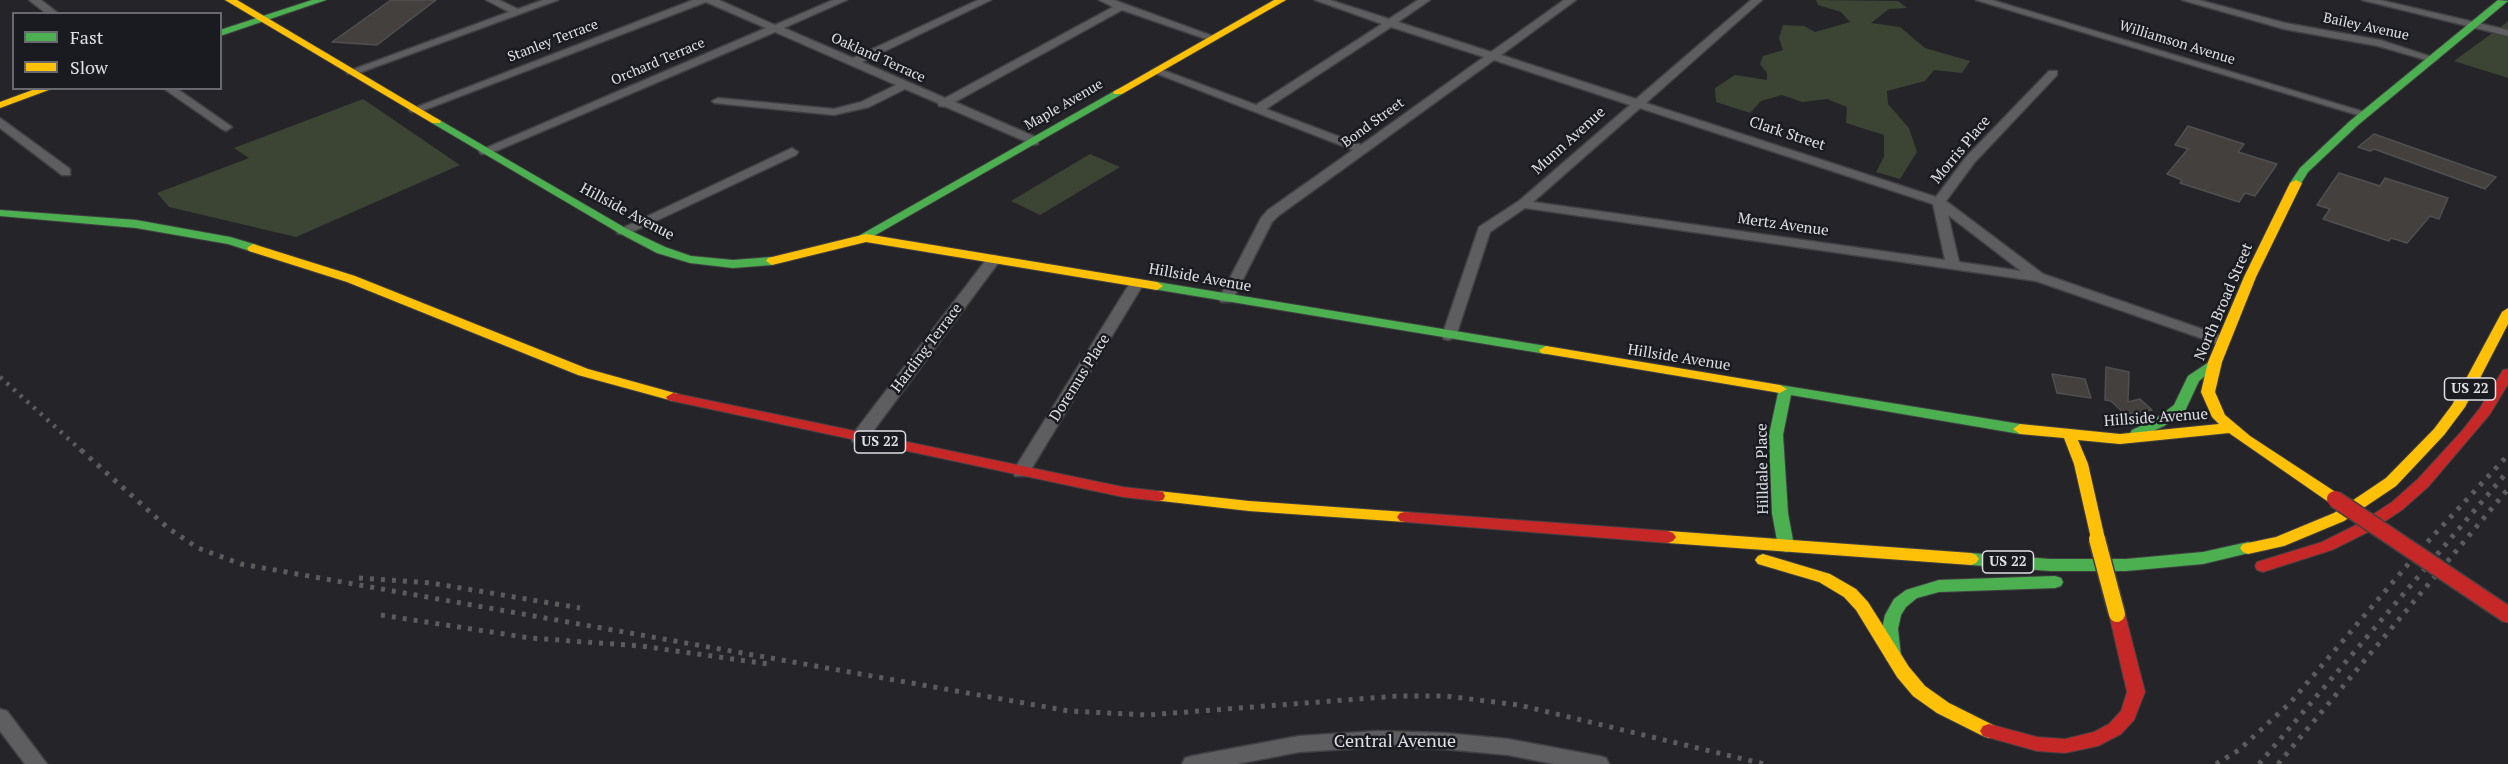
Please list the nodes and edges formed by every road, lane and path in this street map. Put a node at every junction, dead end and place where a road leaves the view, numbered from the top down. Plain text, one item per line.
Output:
1 (34, 0) edge
2 (230, 0) edge
3 (321, 0) edge
4 (491, 0) edge
5 (553, 0) edge
6 (702, 0) edge
7 (710, 0) edge
8 (842, 0) edge
9 (986, 0) edge
10 (1104, 0) edge
11 (1281, 0) edge
12 (1320, 0) edge
13 (1425, 0) edge
14 (1570, 0) edge
15 (1757, 0) edge
16 (1981, 0) edge
17 (2187, 0) edge
18 (2367, 0) edge
19 (2504, 0) edge
20 (1122, 6) junction
21 (51, 12) edge
22 (518, 13) junction
23 (263, 19) junction
24 (1390, 23) junction
25 (2471, 26) junction
26 (776, 29) junction
27 (222, 32) edge
28 (2508, 35) edge
29 (1213, 38) junction
30 (1491, 56) junction
31 (2433, 58) junction
32 (852, 63) junction
33 (1156, 71) junction
34 (352, 72) junction
35 (2053, 74) dead end
36 (903, 86) junction
37 (43, 90) edge
38 (171, 90) edge
39 (718, 100) dead end
40 (1637, 103) junction
41 (943, 104) junction
42 (0, 105) edge
43 (415, 110) junction
44 (1256, 110) junction
45 (2365, 114) junction
46 (0, 122) edge
47 (225, 127) dead end
48 (1034, 141) junction
49 (1361, 149) junction
50 (485, 151) junction
51 (792, 152) dead end
52 (66, 172) dead end
53 (1939, 202) junction
54 (1523, 204) junction
55 (0, 213) edge
56 (0, 225) edge
57 (623, 231) junction
58 (126, 237) dead end
59 (861, 238) junction
60 (994, 259) junction
61 (259, 265) dead end
62 (1953, 266) junction
63 (2038, 277) junction
64 (1137, 284) junction
65 (338, 290) dead end
66 (1226, 299) junction
67 (2508, 312) edge
68 (1449, 336) junction
69 (2223, 342) junction
70 (2215, 362) junction
71 (2508, 373) edge
72 (1785, 391) junction
73 (2230, 428) junction
74 (2070, 436) junction
75 (859, 438) junction
76 (2120, 439) junction
77 (1022, 472) junction
78 (1786, 546) junction
79 (1833, 565) dead end
80 (2249, 569) dead end
81 (1932, 573) dead end
82 (2055, 582) junction
83 (2074, 582) dead end
84 (2093, 583) dead end
85 (2120, 583) dead end
86 (2508, 615) edge
87 (1893, 656) junction
88 (2, 724) edge
89 (37, 764) edge
90 (1192, 764) edge
91 (1599, 764) edge

1 - 21 street
2 - 23 main road, Hillside Avenue
3 - 23 main road
4 - 22 street
5 - 22 street
6 - 43 street, Stanley Terrace
7 - 26 street, Oakland Terrace
8 - 26 street, Orchard Terrace
9 - 32 street
10 - 20 street
11 - 29 main road, Maple Avenue
12 - 24 street, Clark Street
13 - 24 street
14 - 30 street, Bond Street
15 - 40 street, Munn Avenue
16 - 45 street, Williamson Avenue
17 - 31 street, Bailey Avenue
18 - 25 street
19 - 25 main road, North Broad Street
20 - 29 street
20 - 41 street
22 - 34 street
23 - 27 main road
23 - 34 main road, Hillside Avenue
24 - 30 street, Clark Street
24 - 44 street
25 - 28 street
25 - 31 main road, North Broad Street
26 - 32 street, Oakland Terrace
26 - 50 street, Orchard Terrace
29 - 33 main road, Maple Avenue
30 - 40 street, Clark Street
30 - 49 street, Bond Street
31 - 45 main road, North Broad Street
32 - 36 street, Oakland Terrace
33 - 44 street
33 - 48 main road, Maple Avenue
34 - 43 main road, Hillside Avenue
35 - 53 street, Morris Place
36 - 39 street
36 - 41 street, Oakland Terrace
37 - 42 main road
38 - 47 street
40 - 53 street, Clark Street
40 - 54 street, Munn Avenue
41 - 48 street, Oakland Terrace
43 - 50 main road, Hillside Avenue
44 - 49 street
45 - 69 main road, North Broad Street
46 - 52 street
48 - 59 main road, Maple Avenue
49 - 66 street, Bond Street
50 - 57 main road, Hillside Avenue
51 - 57 street
53 - 62 street, Morris Place
53 - 63 street, Clark Street
54 - 62 street, Mertz Avenue
54 - 68 street, Munn Avenue
55 - 75 main road, US 22
56 - 58 main road
57 - 59 main road, Hillside Avenue
59 - 60 main road, Hillside Avenue
60 - 64 main road, Hillside Avenue
60 - 75 street, Harding Terrace
61 - 65 main road
62 - 63 street, Mertz Avenue
63 - 69 street, Clark Street
64 - 66 main road, Hillside Avenue
64 - 77 street, Doremus Place
66 - 68 main road, Hillside Avenue
67 - 78 main road, US 22
68 - 72 main road, Hillside Avenue
69 - 70 main road, North Broad Street
70 - 73 main road, North Broad Street
70 - 76 main road
71 - 80 main road, US 22
72 - 74 main road, Hillside Avenue
72 - 78 main road, Hilldale Place
73 - 76 main road, Hillside Avenue
73 - 86 main road, North Broad Street, bridge
74 - 76 main road, Hillside Avenue
74 - 87 main road, bridge
75 - 77 main road, US 22
77 - 78 main road, US 22
79 - 87 main road
81 - 82 main road, US 22
82 - 83 main road, US 22
82 - 87 main road
84 - 85 main road
88 - 89 street
90 - 91 street, Central Avenue

